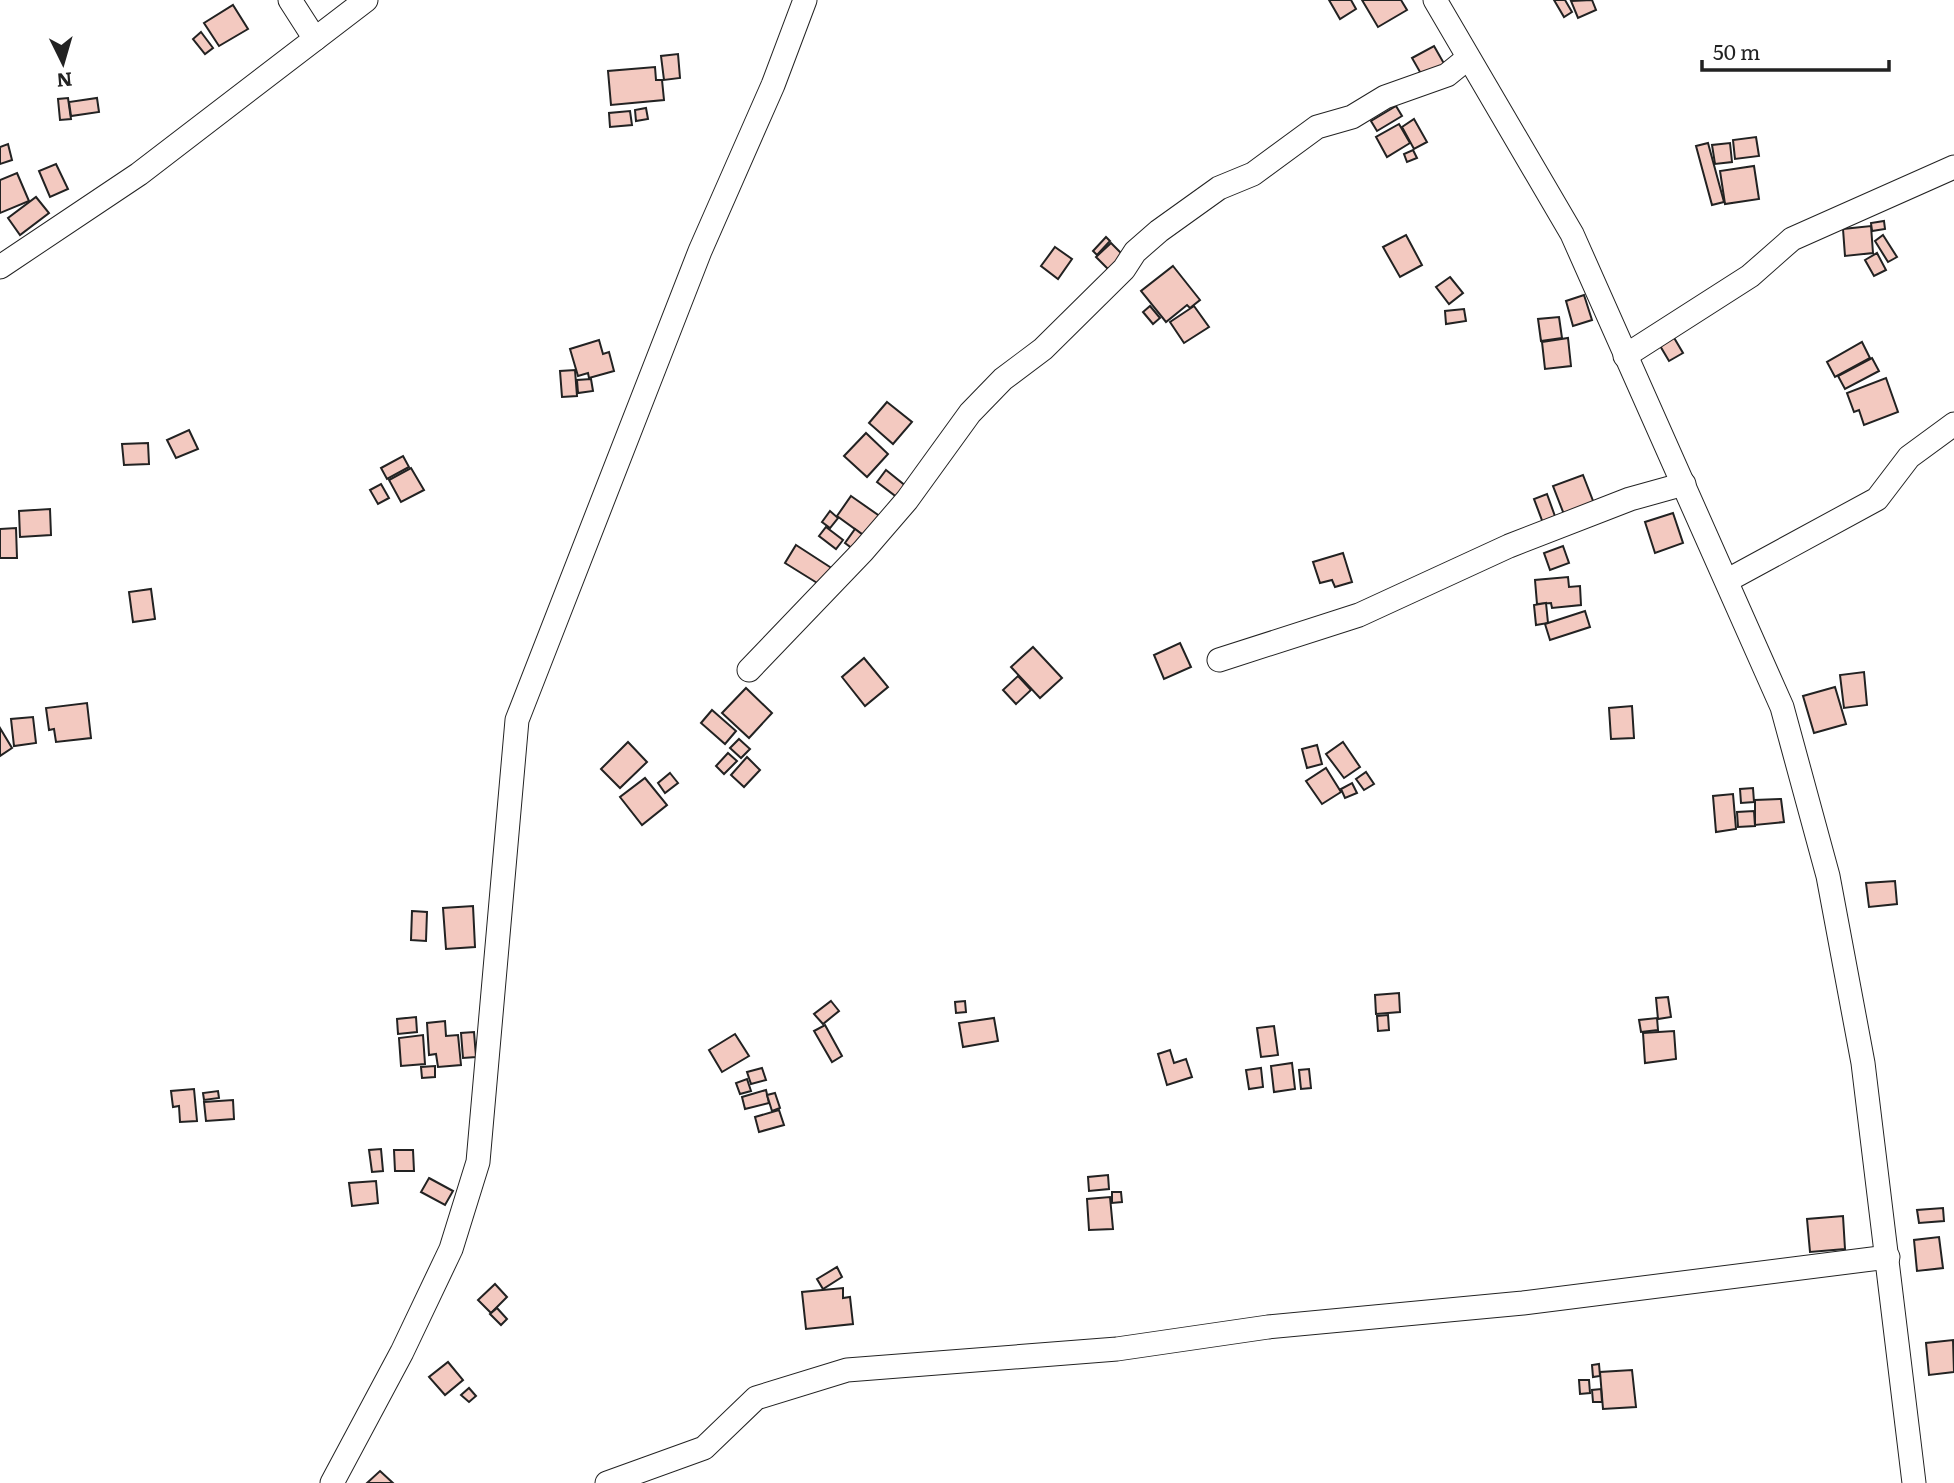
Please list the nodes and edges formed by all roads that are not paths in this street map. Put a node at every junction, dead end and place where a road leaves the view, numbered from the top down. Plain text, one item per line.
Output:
1 (290, 0) edge
2 (366, 0) edge
3 (804, 0) edge
4 (1434, 0) edge
5 (315, 39) junction
6 (1468, 58) junction
7 (1954, 167) edge
8 (0, 267) edge
9 (1625, 356) junction
10 (1954, 424) edge
11 (1684, 484) junction
12 (1728, 580) junction
13 (1219, 660) dead end
14 (749, 670) dead end
15 (1888, 1258) junction
16 (332, 1483) edge
17 (607, 1483) edge
18 (1914, 1483) edge

1 - 5 street
2 - 5 street
3 - 16 street
4 - 6 street
5 - 8 street
6 - 9 street
6 - 14 street
7 - 9 street
9 - 11 street
10 - 12 street
11 - 12 street
11 - 13 street
12 - 15 street
15 - 17 street
15 - 18 street

